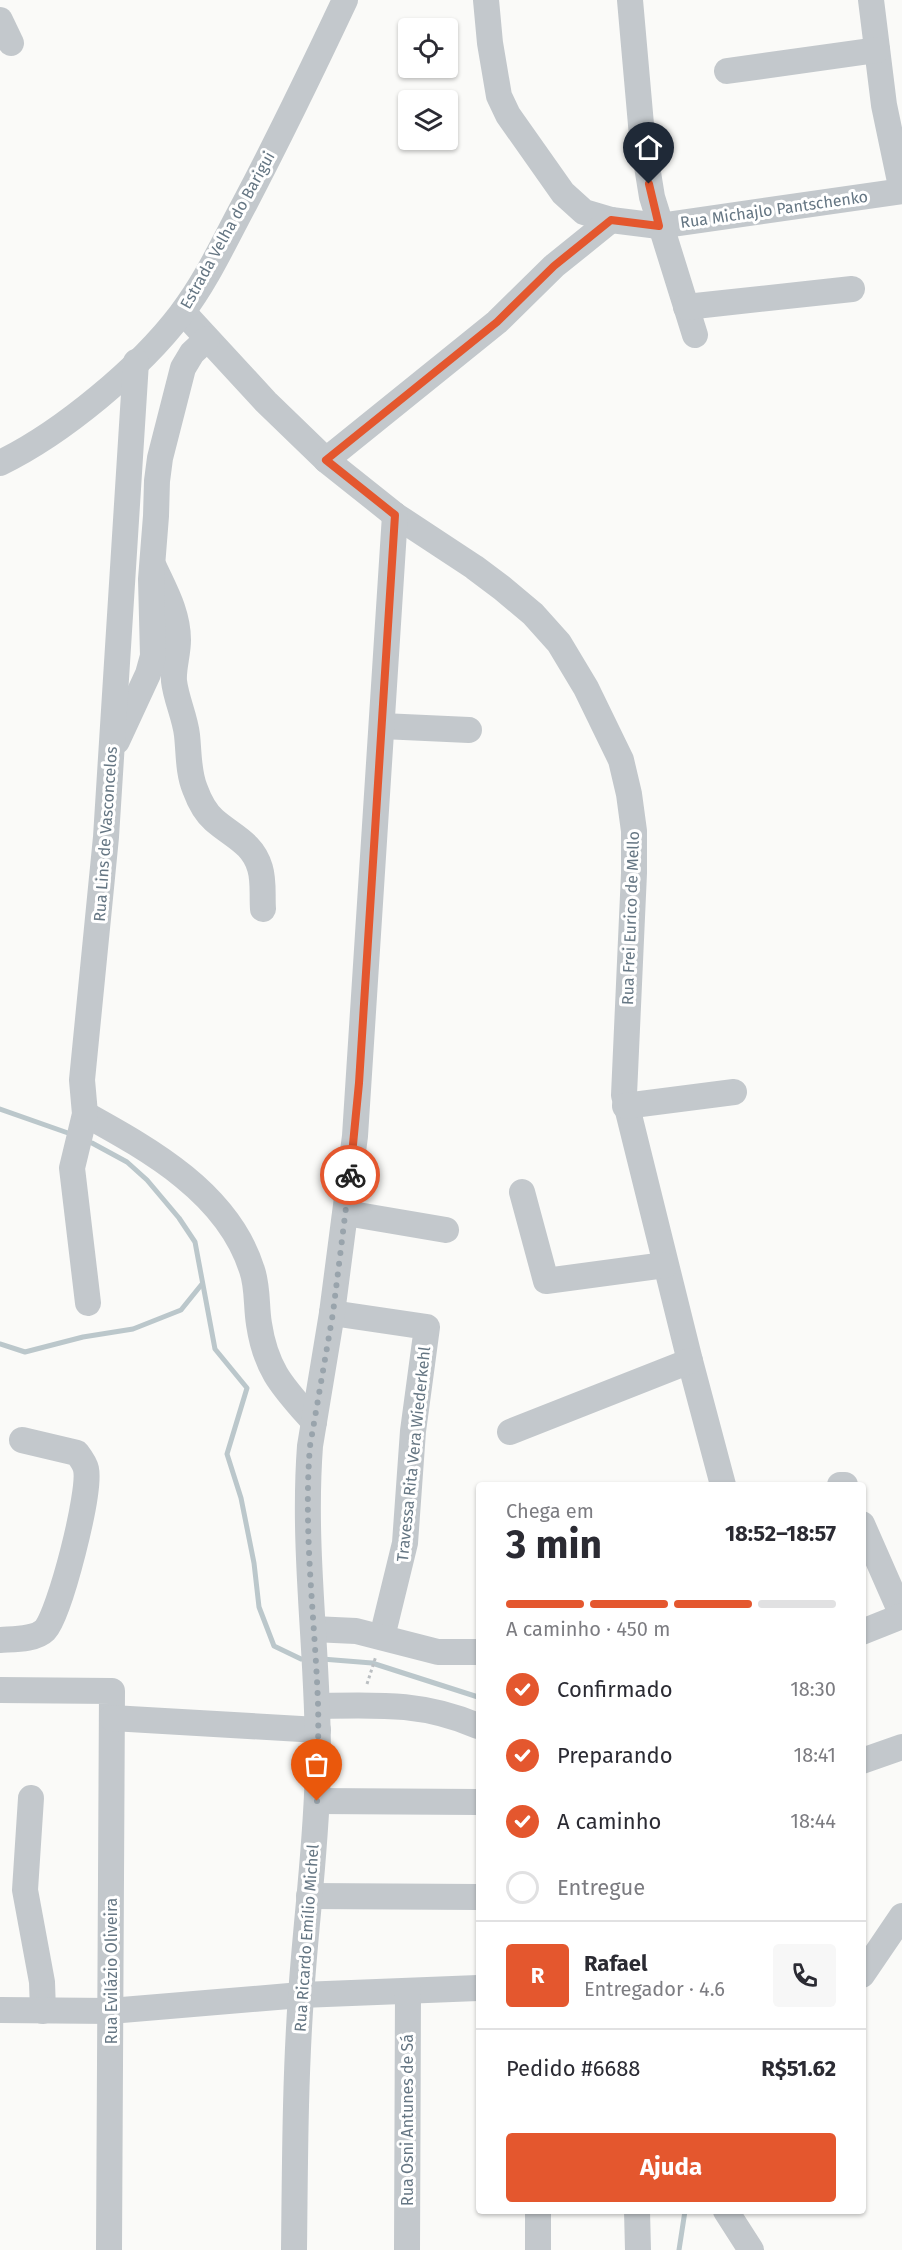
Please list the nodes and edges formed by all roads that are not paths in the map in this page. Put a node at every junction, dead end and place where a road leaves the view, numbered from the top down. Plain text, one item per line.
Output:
1 (345, 0) edge
2 (486, 0) edge
3 (630, 0) edge
4 (871, 0) edge
5 (0, 20) edge
6 (10, 43) dead end
7 (877, 50) junction
8 (727, 71) dead end
9 (902, 191) edge
10 (611, 220) junction
11 (659, 226) junction
12 (852, 289) dead end
13 (686, 307) junction
14 (183, 312) junction
15 (695, 335) dead end
16 (207, 339) junction
17 (136, 362) junction
18 (326, 460) junction
19 (0, 463) edge
20 (395, 515) junction
21 (152, 564) junction
22 (382, 726) junction
23 (469, 730) dead end
24 (111, 754) junction
25 (263, 909) dead end
26 (734, 1092) dead end
27 (626, 1106) junction
28 (85, 1114) junction
29 (522, 1191) dead end
30 (346, 1214) junction
31 (446, 1230) dead end
32 (665, 1265) junction
33 (88, 1303) dead end
34 (333, 1313) junction
35 (690, 1362) junction
36 (314, 1422) junction
37 (510, 1432) dead end
38 (22, 1440) dead end
39 (722, 1482) edge
40 (866, 1539) edge
41 (902, 1615) edge
42 (866, 1630) edge
43 (382, 1637) junction
44 (0, 1640) edge
45 (315, 1649) junction
46 (476, 1652) edge
47 (0, 1690) edge
48 (112, 1718) junction
49 (318, 1718) junction
50 (476, 1725) edge
51 (902, 1747) edge
52 (866, 1760) edge
53 (32, 1798) dead end
54 (317, 1801) junction
55 (476, 1802) edge
56 (309, 1896) junction
57 (476, 1897) edge
58 (902, 1916) edge
59 (866, 1969) edge
60 (476, 1988) edge
61 (408, 1991) junction
62 (301, 1995) junction
63 (0, 2010) edge
64 (43, 2011) junction
65 (111, 2011) junction
66 (538, 2214) edge
67 (637, 2214) edge
68 (728, 2214) edge
69 (109, 2250) edge
70 (294, 2250) edge
71 (407, 2250) edge
72 (538, 2250) edge
73 (638, 2250) edge
74 (751, 2250) edge

1 - 14 street, Estrada Velha do Barigui
2 - 10 street, Rua Michajlo Pantschenko
3 - 11 street
4 - 7 street
5 - 6 street
7 - 8 street
7 - 9 street
9 - 11 street, Rua Michajlo Pantschenko
10 - 11 street, Rua Michajlo Pantschenko
10 - 18 street
11 - 13 street
12 - 13 street
13 - 15 street
14 - 16 street, Rua Frei Eurico de Mello
14 - 17 street, Estrada Velha do Barigui
16 - 18 street, Rua Frei Eurico de Mello
16 - 21 street
17 - 19 street, Estrada Velha do Barigui
17 - 24 street, Rua Lins de Vasconcelos
18 - 20 street, Rua Frei Eurico de Mello
20 - 22 street, Rua Ricardo Emílio Michel
20 - 27 street, Rua Frei Eurico de Mello
21 - 24 street
21 - 25 street
22 - 23 street
22 - 30 street, Rua Ricardo Emílio Michel
24 - 28 street, Rua Lins de Vasconcelos
26 - 27 street
27 - 32 street, Rua Frei Eurico de Mello
28 - 33 street, Rua Lins de Vasconcelos
28 - 36 street
29 - 32 street
30 - 31 street
30 - 34 street, Rua Ricardo Emílio Michel
32 - 35 street, Rua Frei Eurico de Mello
34 - 36 street, Rua Ricardo Emílio Michel
34 - 43 street, Travessa Rita Vera Wiederkehl
35 - 37 street
35 - 39 street, Rua Frei Eurico de Mello
36 - 45 street, Rua Ricardo Emílio Michel
38 - 44 street
40 - 41 street
41 - 42 street
43 - 45 street
43 - 46 street
45 - 49 street, Rua Ricardo Emílio Michel
47 - 48 street, Rua Evilázio Oliveira
48 - 49 street
48 - 65 street, Rua Evilázio Oliveira
49 - 50 street
49 - 54 street, Rua Ricardo Emílio Michel
51 - 52 street
53 - 64 street
54 - 55 street
54 - 56 street, Rua Ricardo Emílio Michel
56 - 57 street
56 - 62 street, Rua Ricardo Emílio Michel
58 - 59 street
60 - 61 street
61 - 62 street
61 - 71 street, Rua Osni Antunes de Sá
62 - 65 street
62 - 70 street, Rua Ricardo Emílio Michel
63 - 64 street
64 - 65 street
65 - 69 street, Rua Evilázio Oliveira
66 - 72 street
67 - 73 street
68 - 74 street

